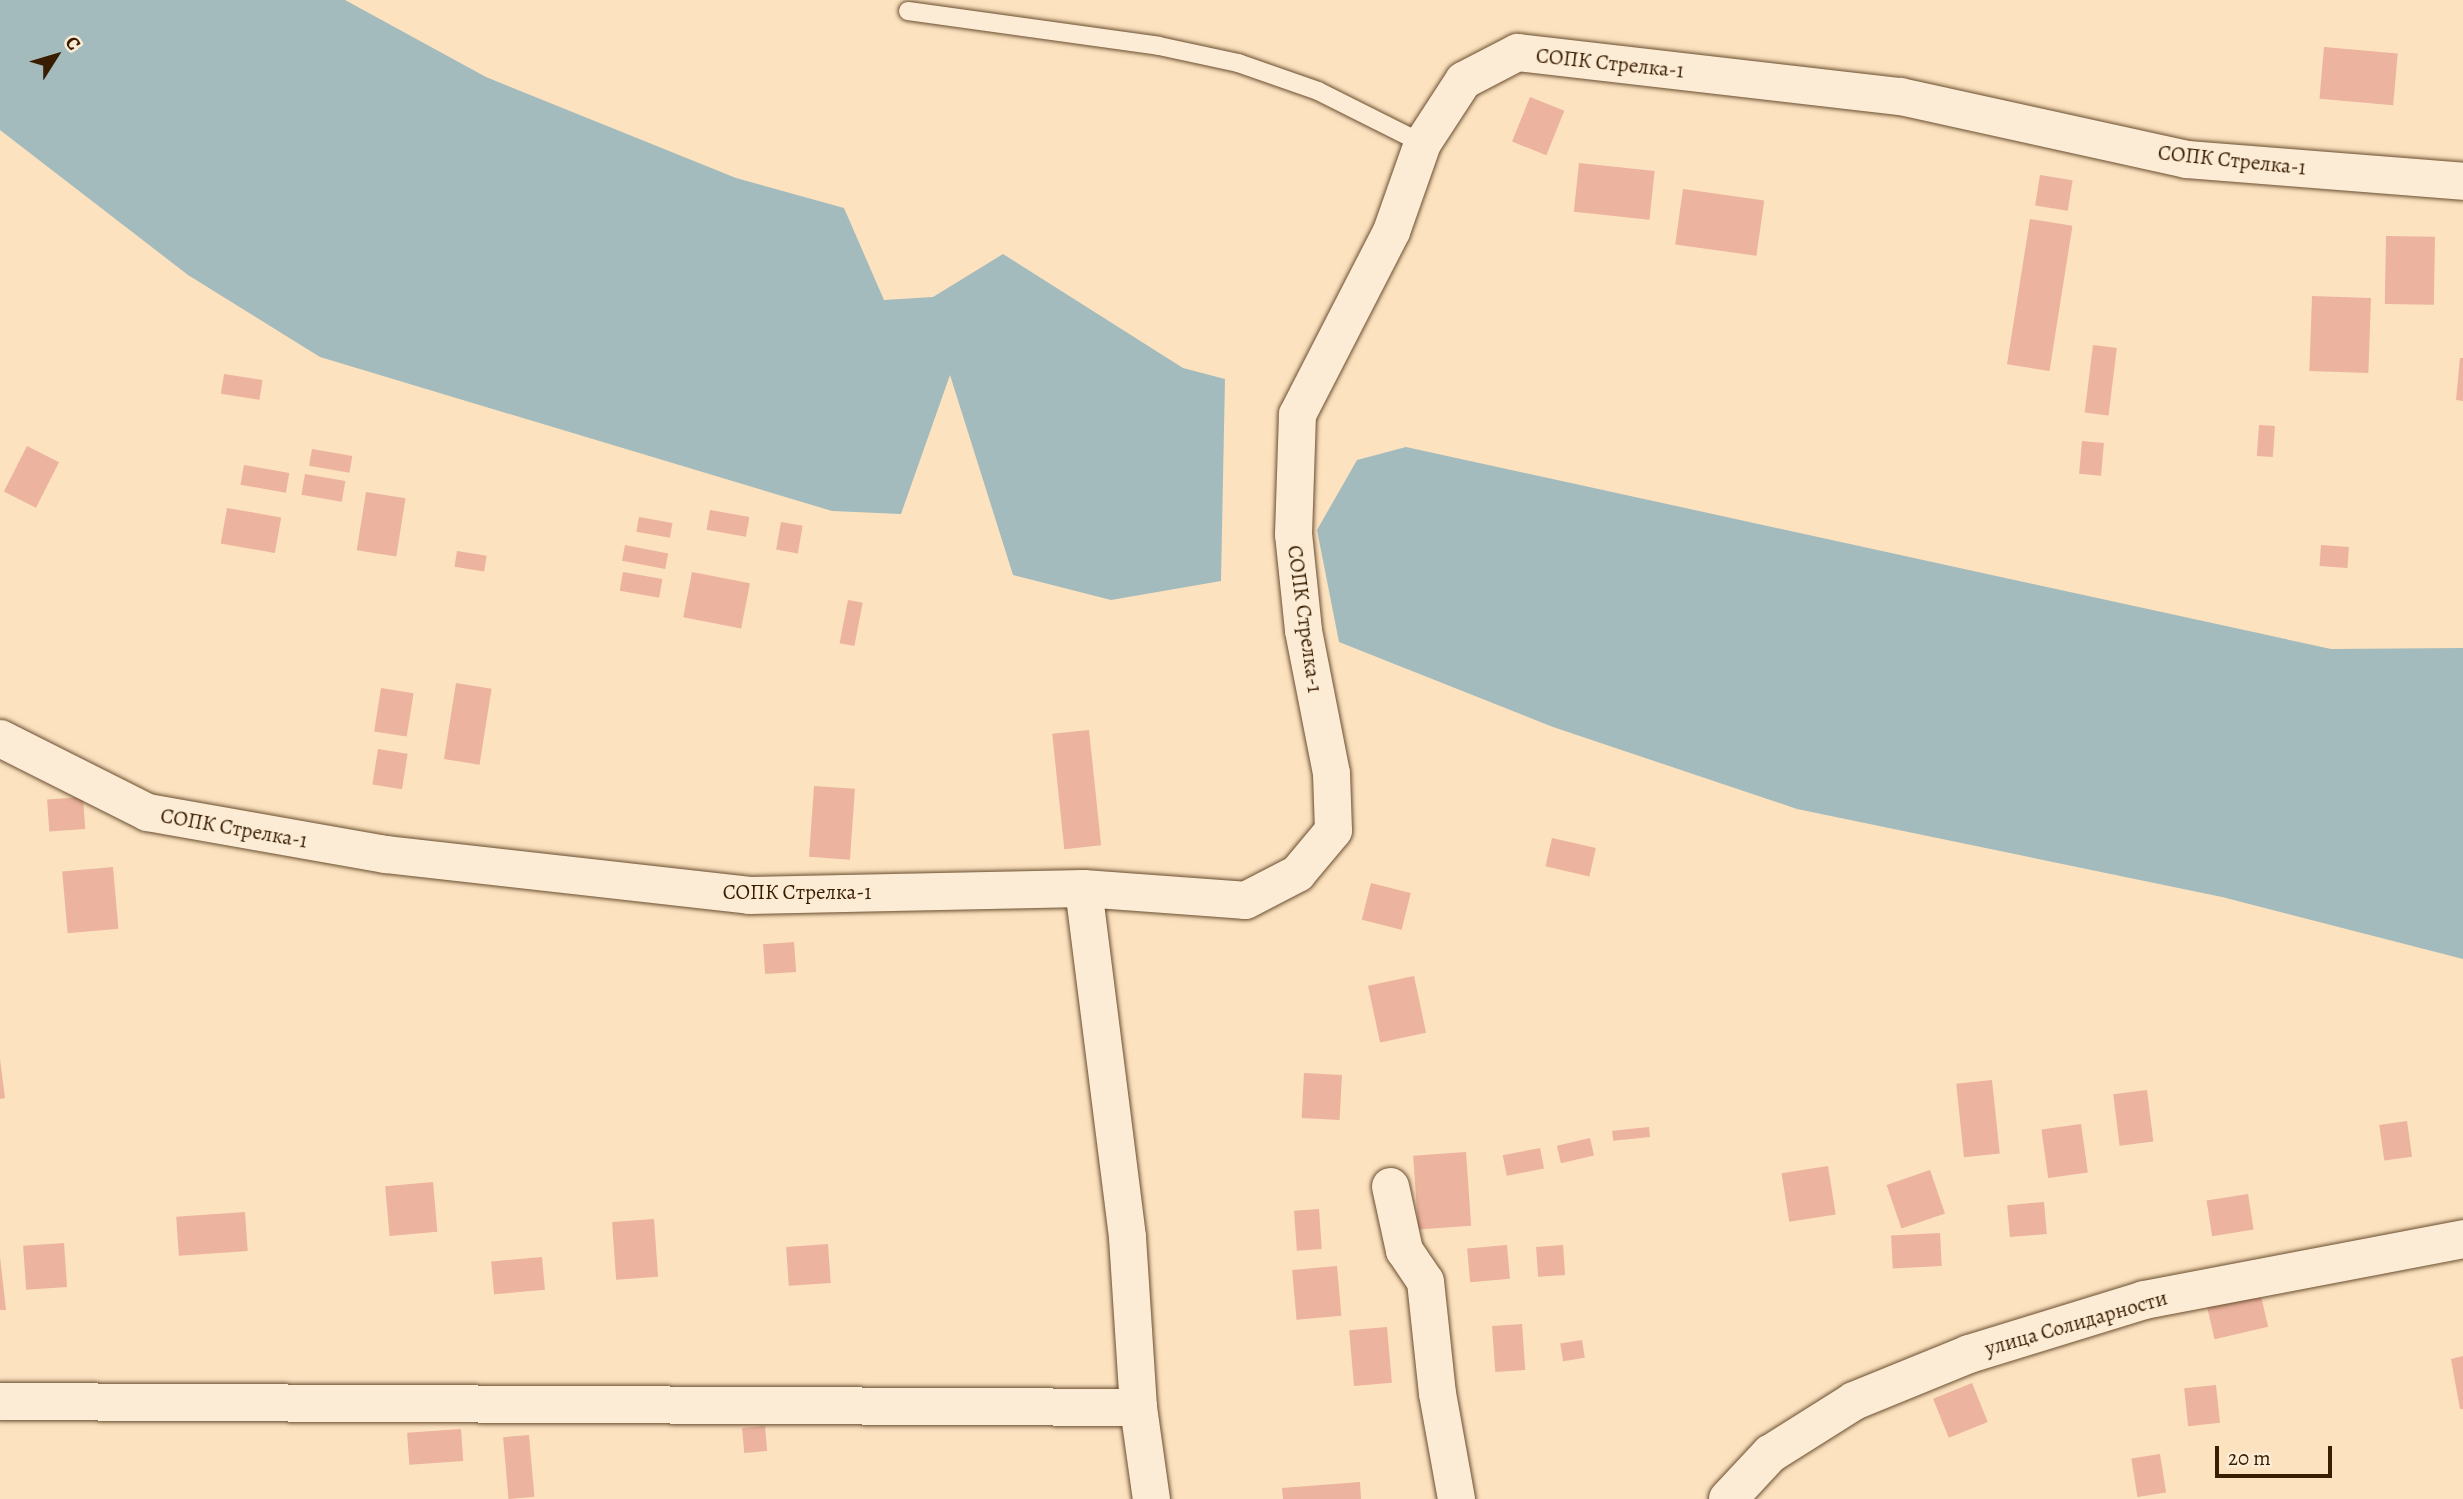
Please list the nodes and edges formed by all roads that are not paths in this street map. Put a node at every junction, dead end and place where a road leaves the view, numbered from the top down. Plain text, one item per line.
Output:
1 (908, 11) dead end
2 (1422, 144) junction
3 (2463, 181) edge
4 (0, 738) edge
5 (1083, 888) junction
6 (1390, 1186) dead end
7 (2463, 1239) edge
8 (0, 1401) edge
9 (1138, 1407) junction
10 (1151, 1499) edge
11 (1455, 1499) edge
12 (1728, 1499) edge

1 - 2 lane
2 - 3 street, СОПК Стрелка-1
2 - 5 street, СОПК Стрелка-1
4 - 5 street, СОПК Стрелка-1
5 - 9 street
6 - 11 street
7 - 12 street, улица Солидарности
8 - 9 street
9 - 10 street

